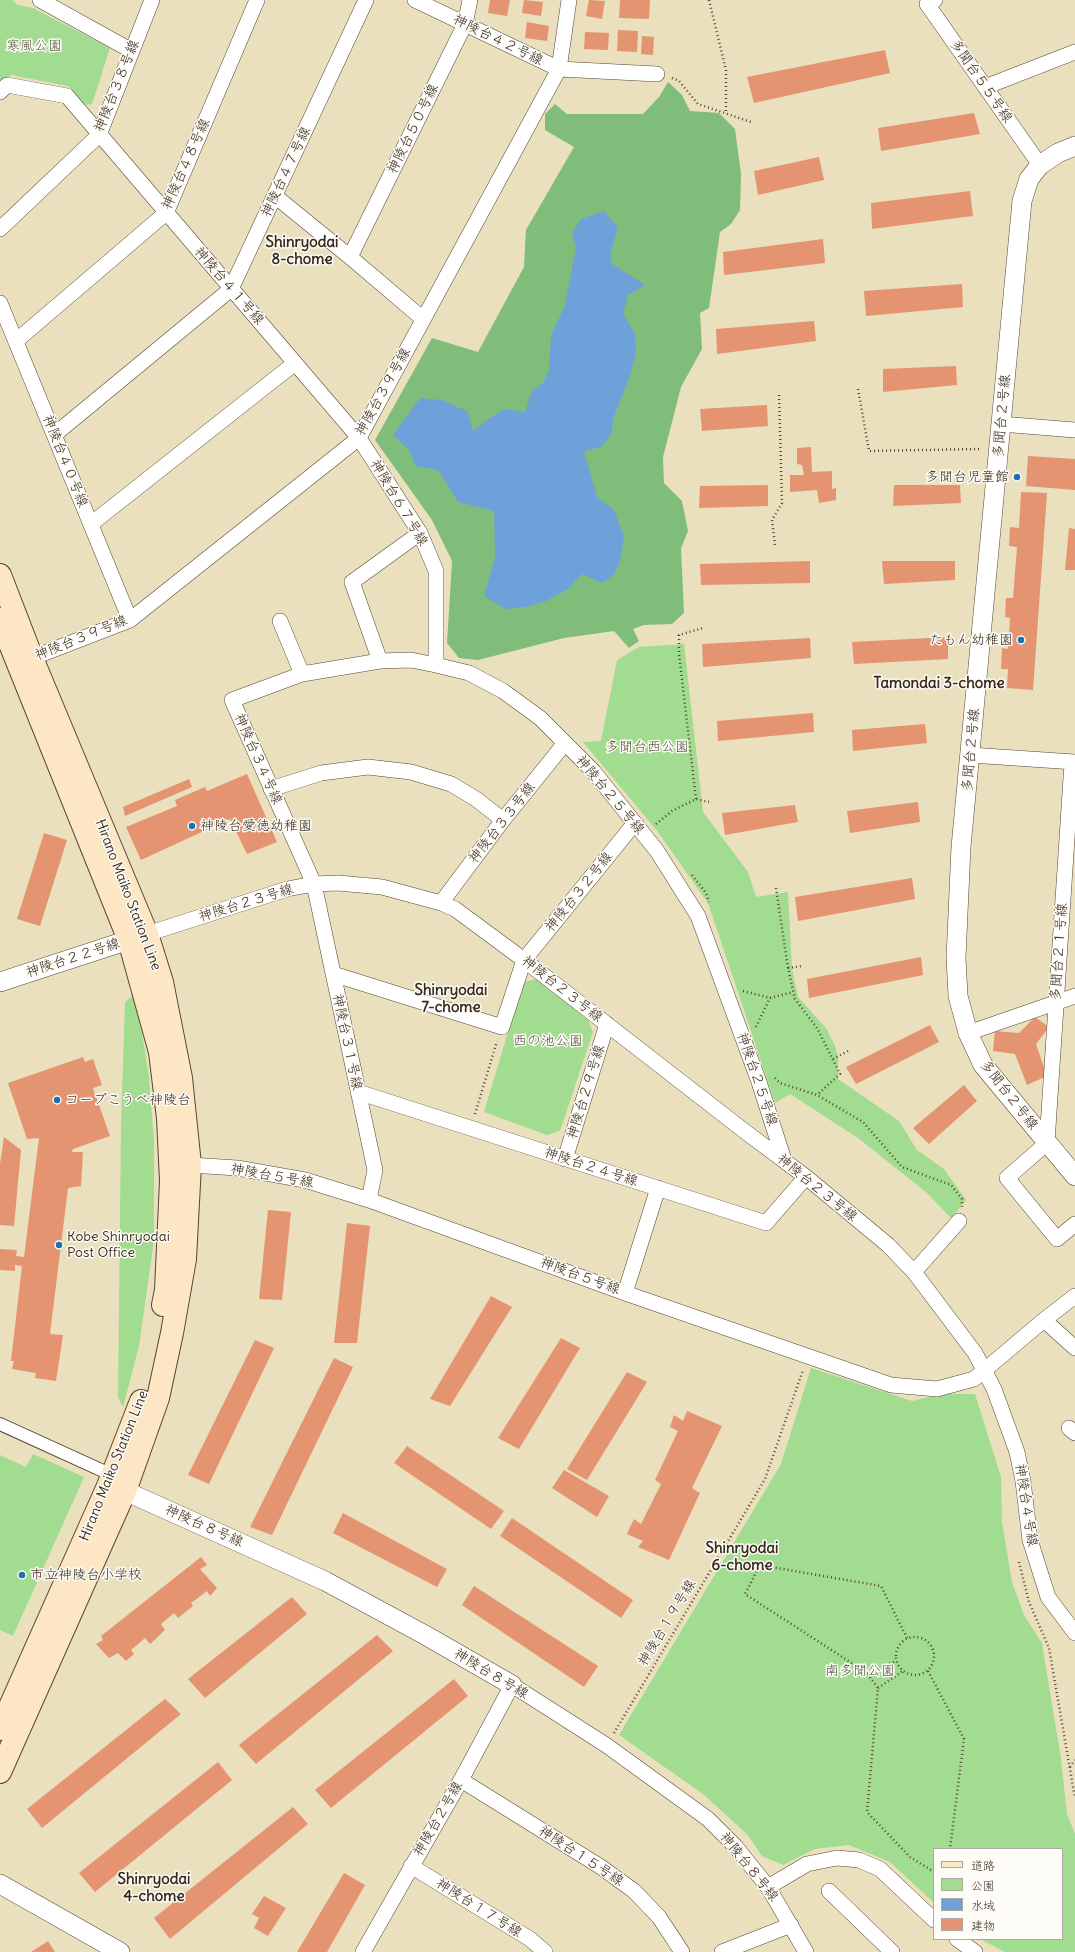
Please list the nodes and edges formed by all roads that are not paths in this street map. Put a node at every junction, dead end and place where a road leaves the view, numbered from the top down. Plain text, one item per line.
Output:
1 (40, 0) edge
2 (152, 0) edge
3 (257, 0) edge
4 (366, 0) edge
5 (415, 0) edge
6 (470, 0) edge
7 (569, 0) edge
8 (935, 0) edge
9 (465, 24) junction
10 (132, 51) junction
11 (1075, 52) edge
12 (559, 69) junction
13 (657, 74) road end
14 (985, 87) junction
15 (0, 92) edge
16 (99, 135) junction
17 (1075, 146) edge
18 (1040, 165) junction
19 (275, 196) junction
20 (166, 213) junction
21 (0, 229) edge
22 (350, 256) junction
23 (231, 289) junction
24 (0, 303) edge
25 (423, 319) junction
26 (16, 341) junction
27 (295, 363) junction
28 (1001, 424) junction
29 (1075, 430) edge
30 (54, 435) junction
31 (359, 438) junction
32 (91, 524) junction
33 (420, 533) junction
34 (0, 575) edge
35 (0, 619) edge
36 (130, 620) junction
37 (280, 621) dead end
38 (25, 661) junction
39 (380, 661) junction
40 (436, 665) junction
41 (302, 674) junction
42 (232, 700) joint
43 (565, 743) junction
44 (970, 755) junction
45 (1074, 762) edge
46 (272, 789) junction
47 (503, 820) junction
48 (638, 829) junction
49 (314, 884) junction
50 (442, 903) junction
51 (138, 937) junction
52 (524, 960) junction
53 (333, 974) junction
54 (0, 982) edge
55 (1075, 996) edge
56 (1056, 1003) junction
57 (607, 1024) junction
58 (968, 1033) junction
59 (358, 1092) junction
60 (1048, 1143) junction
61 (566, 1159) junction
62 (784, 1160) junction
63 (180, 1166) junction
64 (1075, 1176) edge
65 (806, 1177) junction
66 (658, 1188) junction
67 (369, 1200) junction
68 (959, 1221) road end
69 (1075, 1224) edge
70 (914, 1272) junction
71 (624, 1293) junction
72 (1075, 1296) edge
73 (1044, 1320) junction
74 (1075, 1348) edge
75 (984, 1372) junction
76 (0, 1424) edge
77 (115, 1484) junction
78 (1075, 1633) edge
79 (512, 1686) junction
80 (0, 1729) edge
81 (0, 1772) edge
82 (461, 1780) junction
83 (411, 1866) junction
84 (0, 1884) edge
85 (768, 1886) junction
86 (829, 1891) dead end
87 (933, 1919) edge
88 (791, 1925) junction
89 (958, 1940) edge
90 (120, 1952) edge
91 (363, 1952) edge
92 (546, 1952) edge
93 (682, 1952) edge
94 (722, 1952) edge
95 (806, 1952) edge
96 (892, 1952) edge
97 (975, 1952) edge

1 - 10 street
2 - 10 street, 神陵台３８号線
3 - 20 street, 神陵台４８号線
4 - 19 street, 神陵台４７号線
5 - 9 street, 神陵台４２号線
6 - 9 street, 神陵台５０号線
7 - 12 street, 神陵台３９号線
8 - 14 street, 多聞台５５号線
9 - 12 street, 神陵台４２号線
9 - 22 street, 神陵台５０号線
10 - 16 street, 神陵台３８号線
11 - 14 street
12 - 13 street
12 - 25 street, 神陵台３９号線
14 - 18 street, 多聞台５５号線
15 - 16 street, 神陵台４１号線
16 - 20 street, 神陵台４１号線
16 - 21 street, 神陵台３８号線
17 - 18 street, 多聞台２号線
18 - 28 street, 多聞台２号線
19 - 22 street
19 - 23 street, 神陵台４７号線
20 - 23 street, 神陵台４１号線
20 - 26 street, 神陵台４８号線
22 - 25 street
23 - 27 street, 神陵台４１号線
23 - 30 street, 神陵台４７号線
24 - 26 street, 神陵台４０号線
25 - 31 street, 神陵台３９号線
26 - 30 street, 神陵台４０号線
27 - 31 street, 神陵台４１号線
27 - 32 street
28 - 29 street
28 - 44 street, 多聞台２号線
30 - 32 street, 神陵台４０号線
31 - 33 street, 神陵台６７号線
31 - 36 street, 神陵台３９号線
32 - 36 street, 神陵台４０号線
33 - 39 street
33 - 40 street, 神陵台６７号線
34 - 38 main road, Hirano Maiko Station Line
35 - 38 main road, Hirano Maiko Station Line
36 - 38 street, 神陵台３９号線
37 - 41 street
38 - 51 main road, Hirano Maiko Station Line
39 - 40 street, 神陵台２５号線
39 - 41 street, 神陵台２５号線
40 - 43 street, 神陵台２５号線
41 - 42 street, 神陵台２５号線
42 - 46 street, 神陵台３４号線
43 - 47 street, 神陵台３３号線
43 - 48 street, 神陵台２５号線
44 - 45 street
44 - 58 street, 多聞台２号線
45 - 56 street, 多聞台２１号線
46 - 47 street
46 - 49 street, 神陵台３４号線
47 - 50 street, 神陵台３３号線
48 - 52 street, 神陵台３２号線
48 - 62 street, 神陵台２５号線
49 - 50 street, 神陵台２３号線
49 - 51 street, 神陵台２３号線
49 - 53 street, 神陵台３１号線
50 - 52 street, 神陵台２３号線
51 - 54 street, 神陵台２２号線
51 - 63 main road, Hirano Maiko Station Line
52 - 53 street
52 - 57 street, 神陵台２３号線
53 - 59 street, 神陵台３１号線
55 - 56 street
56 - 58 street
56 - 60 street, 多聞台２１号線
57 - 61 street, 神陵台２９号線
57 - 62 street, 神陵台２３号線
58 - 60 street, 多聞台２号線
59 - 61 street, 神陵台２４号線
59 - 67 street, 神陵台３１号線
60 - 64 street, 多聞台２号線
60 - 69 street
61 - 66 street, 神陵台２４号線
62 - 65 street, 神陵台２３号線
63 - 67 street, 神陵台５号線
63 - 77 main road, Hirano Maiko Station Line
65 - 66 street, 神陵台２４号線
65 - 70 street, 神陵台２３号線
66 - 71 street
67 - 71 street, 神陵台５号線
68 - 70 street
70 - 75 street, 神陵台２３号線
71 - 75 street, 神陵台５号線
72 - 73 street, 神陵台５号線
73 - 74 street
73 - 75 street, 神陵台５号線
75 - 78 street, 神陵台４号線
76 - 77 street
77 - 79 street, 神陵台８号線
77 - 80 main road, Hirano Maiko Station Line
77 - 81 main road, Hirano Maiko Station Line
79 - 82 street, 神陵台２号線
79 - 85 street, 神陵台８号線
82 - 83 street, 神陵台２号線
82 - 93 street, 神陵台１５号線
83 - 91 street, 神陵台２号線
83 - 92 street, 神陵台１７号線
84 - 90 street
85 - 87 street
85 - 88 street, 神陵台８号線
86 - 96 street
88 - 94 street
88 - 95 street, 神陵台８号線
89 - 97 street

